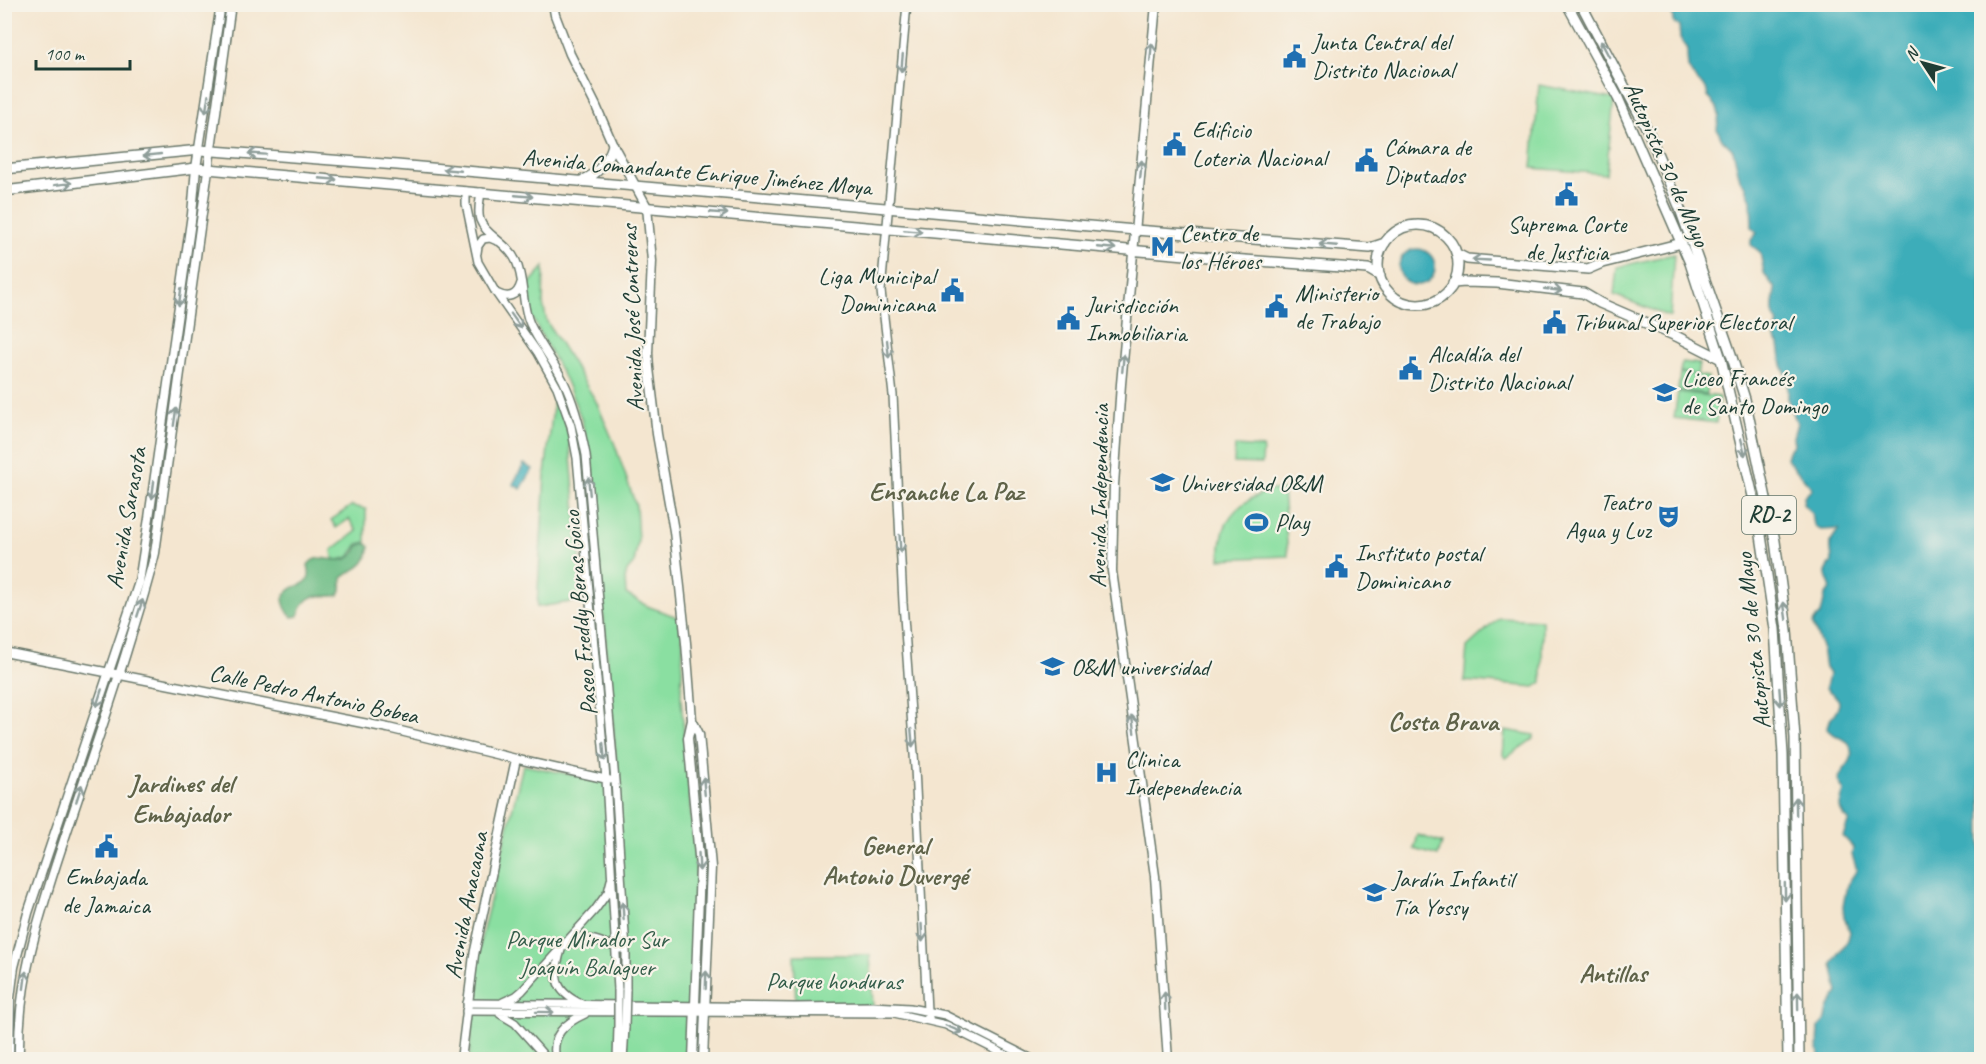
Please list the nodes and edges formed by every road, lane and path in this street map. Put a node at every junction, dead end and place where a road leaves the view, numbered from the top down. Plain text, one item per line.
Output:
1 (221, 4) edge
2 (231, 4) edge
3 (553, 4) edge
4 (907, 4) edge
5 (1156, 4) edge
6 (1567, 4) edge
7 (1581, 4) edge
8 (613, 145) junction
9 (200, 150) junction
10 (210, 151) junction
11 (196, 168) junction
12 (4, 169) edge
13 (207, 169) junction
14 (580, 181) junction
15 (635, 186) junction
16 (4, 191) edge
17 (466, 191) junction
18 (481, 192) junction
19 (647, 207) junction
20 (889, 209) junction
21 (887, 228) junction
22 (1135, 231) junction
23 (1385, 243) junction
24 (1682, 243) junction
25 (505, 244) junction
26 (1134, 250) junction
27 (1457, 254) junction
28 (478, 262) junction
29 (1380, 276) junction
30 (522, 278) junction
31 (1453, 283) junction
32 (496, 293) junction
33 (1721, 359) junction
34 (597, 627) junction
35 (4, 652) edge
36 (108, 671) junction
37 (119, 674) junction
38 (692, 720) junction
39 (516, 759) junction
40 (606, 779) junction
41 (615, 781) junction
42 (612, 868) junction
43 (562, 947) junction
44 (617, 948) junction
45 (626, 950) junction
46 (622, 990) junction
47 (584, 1005) junction
48 (466, 1007) junction
49 (494, 1008) junction
50 (695, 1009) junction
51 (705, 1009) junction
52 (927, 1011) junction
53 (586, 1013) junction
54 (926, 1020) junction
55 (622, 1027) junction
56 (9, 1059) edge
57 (20, 1059) edge
58 (461, 1059) edge
59 (548, 1059) edge
60 (556, 1059) edge
61 (616, 1059) edge
62 (623, 1059) edge
63 (693, 1059) edge
64 (703, 1059) edge
65 (1016, 1059) edge
66 (1034, 1059) edge
67 (1168, 1059) edge
68 (1788, 1059) edge
69 (1799, 1059) edge

1 -> 9 main road, Avenida Sarasota
2 - 10 main road, Avenida Sarasota
3 - 8 main road, Avenida José Contreras
4 -> 20 street
22 -> 5 main road, Avenida Independencia
6 - 24 main road, Autopista 30 de Mayo / RD-2
69 -> 7 main road, Autopista 30 de Mayo / RD-2
8 - 14 main road
8 - 15 main road, Avenida José Contreras
9 - 10 main road, Avenida Comandante Enrique Jiménez Moya
9 - 11 main road, Avenida Sarasota
9 -> 12 main road, Avenida Comandante Enrique Jiménez Moya
10 - 13 main road, Avenida Sarasota
14 -> 10 main road, Avenida Comandante Enrique Jiménez Moya
11 - 13 main road, Avenida Comandante Enrique Jiménez Moya
16 -> 11 main road, Avenida Comandante Enrique Jiménez Moya
11 -> 36 main road, Avenida Sarasota
13 -> 17 main road, Avenida Comandante Enrique Jiménez Moya
37 -> 13 main road, Avenida Sarasota
14 - 15 main road, Avenida Comandante Enrique Jiménez Moya
15 - 19 main road, Avenida José Contreras
15 - 20 main road, Avenida Comandante Enrique Jiménez Moya
17 - 18 main road, Avenida Comandante Enrique Jiménez Moya
17 - 28 street, Paseo Freddy Beras Goico
18 -> 19 main road, Avenida Comandante Enrique Jiménez Moya
18 - 25 street, Paseo Freddy Beras Goico
19 -> 21 main road, Avenida Comandante Enrique Jiménez Moya
19 - 38 main road, Avenida José Contreras
20 - 21 street
20 - 22 main road, Avenida Comandante Enrique Jiménez Moya
21 -> 26 main road, Avenida Comandante Enrique Jiménez Moya
21 -> 52 street
23 -> 22 main road, Avenida Comandante Enrique Jiménez Moya
22 - 26 main road, Avenida Independencia
23 - 27 main road
23 - 29 main road
24 -> 27 main road
24 - 33 main road, Autopista 30 de Mayo / RD-2
25 - 28 street
25 - 30 street, Paseo Freddy Beras Goico
26 - 29 main road, Avenida Comandante Enrique Jiménez Moya
67 -> 26 main road, Avenida Independencia
27 - 31 main road
28 - 32 street, Paseo Freddy Beras Goico
29 - 31 main road
30 - 32 street
34 -> 30 street, Paseo Freddy Beras Goico
31 -> 33 main road
32 -> 34 street, Paseo Freddy Beras Goico
33 -> 68 main road, Autopista 30 de Mayo / RD-2
34 -> 40 street, Paseo Freddy Beras Goico
34 - 41 street, Paseo Freddy Beras Goico
35 - 36 main road, Calle Pedro Antonio Bobea
36 - 37 main road, Calle Pedro Antonio Bobea
36 -> 56 main road, Avenida Sarasota
37 - 39 main road, Calle Pedro Antonio Bobea
57 -> 37 main road, Avenida Sarasota
38 -> 50 main road, Avenida José Contreras
51 -> 38 main road, Avenida José Contreras
39 - 40 street, Calle Pedro Antonio Bobea
39 - 48 main road, Avenida Anacaona
40 - 41 street, Calle Pedro Antonio Bobea
40 - 42 street, Paseo Freddy Beras Goico
45 -> 41 street, Paseo Freddy Beras Goico
42 - 43 street
42 - 44 street, Paseo Freddy Beras Goico
43 - 44 street
43 - 47 street
43 - 49 street
44 - 45 street
44 - 46 street, Paseo Freddy Beras Goico
45 - 46 street, Paseo Freddy Beras Goico
46 - 55 street, Paseo Freddy Beras Goico, bridge
47 - 49 street
47 - 50 street
48 - 49 street
48 - 58 main road, Avenida Anacaona
49 -> 53 street
49 - 59 street
50 - 51 street
50 - 53 street
50 - 63 main road, Avenida José Contreras
51 - 52 street
51 - 54 street
51 - 64 main road, Avenida José Contreras
52 - 54 street
52 - 66 street
53 - 60 street
54 -> 65 street
55 - 61 street, Paseo Freddy Beras Goico
55 - 62 street, Paseo Freddy Beras Goico

